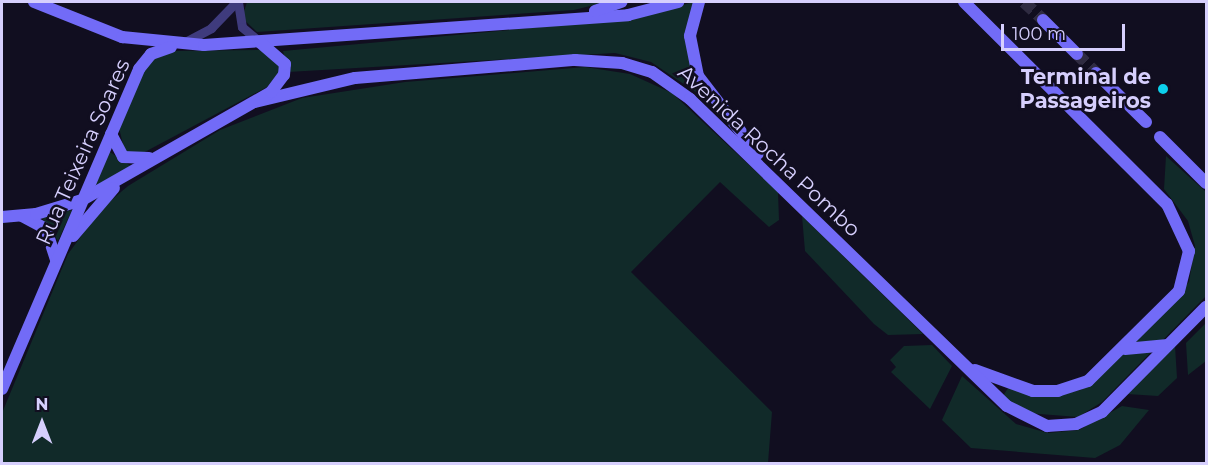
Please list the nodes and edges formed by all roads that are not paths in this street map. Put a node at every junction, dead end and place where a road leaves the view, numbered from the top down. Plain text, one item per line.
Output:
1 (34, 2) edge
2 (237, 2) edge
3 (621, 2) edge
4 (678, 2) edge
5 (699, 2) edge
6 (964, 2) edge
7 (564, 17) junction
8 (1043, 20) tunnel mouth
9 (260, 42) junction
10 (178, 45) junction
11 (1077, 54) tunnel mouth
12 (1096, 73) tunnel mouth
13 (255, 102) junction
14 (1146, 122) dead end
15 (111, 134) junction
16 (1160, 137) dead end
17 (153, 157) junction
18 (127, 176) junction
19 (1206, 183) edge
20 (792, 195) junction
21 (82, 200) junction
22 (21, 216) junction
23 (2, 217) edge
24 (56, 262) junction
25 (1206, 307) edge
26 (1168, 345) junction
27 (1125, 349) junction
28 (966, 366) junction
29 (2, 388) edge

1 - 10 main road
2 - 9 street, Rua Teixeira Soares
2 - 10 street, Rua Teixeira Soares
3 - 7 main road
4 - 7 main road
5 - 20 main road
6 - 27 main road, Avenida Rocha Pombo
7 - 9 main road
8 - 11 main road
9 - 10 main road
9 - 13 main road
10 - 15 main road, Rua Teixeira Soares
12 - 14 main road
13 - 17 main road
13 - 20 main road, Avenida Rocha Pombo
15 - 17 main road
15 - 21 main road, Rua Teixeira Soares
16 - 19 main road
17 - 18 main road
18 - 21 main road
18 - 24 main road, Rua Teixeira Soares
20 - 28 main road, Avenida Rocha Pombo
21 - 22 main road
21 - 24 main road, Rua Teixeira Soares
22 - 23 main road
22 - 24 main road
24 - 29 main road, Rua Teixeira Soares
25 - 26 main road, Avenida Rocha Pombo
26 - 27 main road
26 - 28 main road, Avenida Rocha Pombo
27 - 28 main road, Avenida Rocha Pombo

